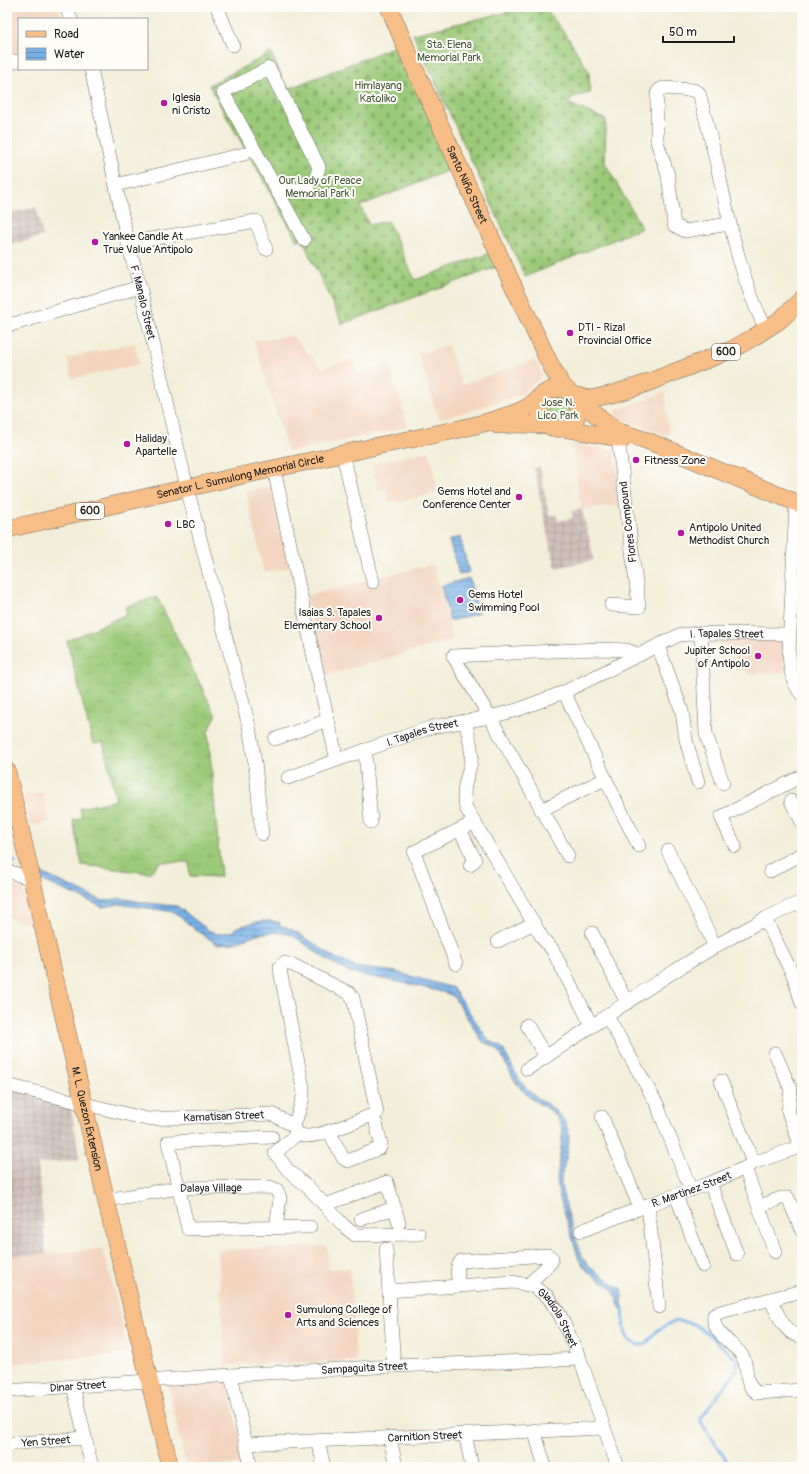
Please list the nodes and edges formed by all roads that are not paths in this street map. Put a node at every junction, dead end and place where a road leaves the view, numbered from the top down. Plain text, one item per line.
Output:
1 (66, 7) edge
2 (217, 7) edge
3 (389, 7) edge
4 (71, 18) edge
5 (233, 45) dead end
6 (18, 60) edge
7 (7, 62) edge
8 (91, 70) edge
9 (244, 154) dead end
10 (317, 174) dead end
11 (116, 185) junction
12 (308, 189) dead end
13 (277, 191) junction
14 (729, 224) junction
15 (304, 240) dead end
16 (128, 243) junction
17 (266, 249) dead end
18 (140, 286) junction
19 (802, 299) edge
20 (7, 326) edge
21 (766, 329) junction
22 (548, 360) junction
23 (639, 386) junction
24 (544, 394) junction
25 (577, 403) junction
26 (473, 426) junction
27 (555, 426) junction
28 (618, 438) junction
29 (668, 450) junction
30 (343, 454) junction
31 (274, 469) junction
32 (187, 488) junction
33 (799, 504) edge
34 (7, 529) edge
35 (373, 582) dead end
36 (611, 605) dead end
37 (701, 633) junction
38 (789, 634) junction
39 (658, 646) junction
40 (640, 655) junction
41 (796, 669) edge
42 (564, 692) junction
43 (802, 695) edge
44 (490, 717) junction
45 (328, 720) junction
46 (465, 721) junction
47 (276, 739) dead end
48 (365, 750) junction
49 (337, 760) junction
50 (7, 771) edge
51 (802, 776) edge
52 (288, 778) dead end
53 (605, 779) junction
54 (698, 782) dead end
55 (724, 783) dead end
56 (791, 802) dead end
57 (542, 810) junction
58 (371, 822) dead end
59 (475, 822) junction
60 (802, 822) edge
61 (460, 830) junction
62 (262, 834) dead end
63 (639, 846) dead end
64 (735, 846) dead end
65 (668, 851) dead end
66 (802, 854) edge
67 (568, 856) dead end
68 (470, 865) dead end
69 (7, 871) edge
70 (770, 871) dead end
71 (32, 879) junction
72 (802, 902) edge
73 (765, 919) junction
74 (534, 923) junction
75 (592, 933) dead end
76 (498, 941) dead end
77 (715, 946) junction
78 (456, 964) dead end
79 (627, 1003) junction
80 (802, 1004) edge
81 (607, 1016) junction
82 (527, 1026) dead end
83 (592, 1026) junction
84 (775, 1053) dead end
85 (546, 1057) junction
86 (527, 1069) dead end
87 (721, 1081) dead end
88 (7, 1084) edge
89 (84, 1103) junction
90 (602, 1117) dead end
91 (377, 1118) junction
92 (295, 1130) junction
93 (329, 1131) junction
94 (272, 1137) dead end
95 (802, 1147) edge
96 (749, 1165) junction
97 (710, 1183) junction
98 (178, 1188) junction
99 (692, 1190) junction
100 (676, 1195) junction
101 (106, 1200) junction
102 (325, 1205) junction
103 (644, 1206) junction
104 (760, 1206) junction
105 (395, 1208) junction
106 (361, 1219) dead end
107 (400, 1223) dead end
108 (310, 1227) dead end
109 (276, 1228) junction
110 (581, 1231) dead end
111 (802, 1231) edge
112 (419, 1234) dead end
113 (386, 1249) dead end
114 (775, 1252) dead end
115 (737, 1254) dead end
116 (703, 1266) dead end
117 (528, 1285) junction
118 (459, 1286) junction
119 (389, 1291) junction
120 (802, 1291) edge
121 (770, 1299) junction
122 (658, 1307) dead end
123 (802, 1336) edge
124 (580, 1359) junction
125 (394, 1366) junction
126 (231, 1375) junction
127 (149, 1380) junction
128 (73, 1386) junction
129 (802, 1390) edge
130 (7, 1392) edge
131 (604, 1428) junction
132 (534, 1430) junction
133 (465, 1434) junction
134 (390, 1437) junction
135 (85, 1438) junction
136 (318, 1441) junction
137 (7, 1444) edge
138 (246, 1444) junction
139 (92, 1467) edge
140 (170, 1467) edge
141 (252, 1467) edge
142 (324, 1467) edge
143 (396, 1467) edge
144 (472, 1467) edge
145 (545, 1467) edge
146 (618, 1467) edge

1 - 4 street
2 - 5 street
3 - 22 main road, Santo Niño Street
6 - 7 street
8 - 11 street, F. Manalo Street
9 - 11 street
10 - 13 street
11 - 16 street, F. Manalo Street
12 - 13 street
13 - 15 street
14 - 14 street
14 - 21 street
16 - 17 street
16 - 18 street, F. Manalo Street
18 - 20 street
18 - 32 street, F. Manalo Street
19 - 21 main road, 600
21 - 23 main road, 600
22 - 24 main road, Santo Niño Street
22 - 25 main road, Santo Niño Street
23 - 25 main road, 600
23 - 25 main road, 600
24 - 25 main road, 600
24 - 26 main road, Senator L. Sumulong Memorial Circle / 600
24 - 27 main road
25 - 27 main road, 600
25 - 29 main road, Santo Niño Street
26 - 27 main road, Senator L. Sumulong Memorial Circle / 600
26 - 30 main road, Senator L. Sumulong Memorial Circle / 600
27 - 28 main road, Senator L. Sumulong Memorial Circle
28 - 29 main road, Senator L. Sumulong Memorial Circle
28 - 36 street, Flores Compound
29 - 33 main road
30 - 31 main road, Senator L. Sumulong Memorial Circle / 600
30 - 35 street
31 - 32 main road, Senator L. Sumulong Memorial Circle / 600
31 - 45 street
32 - 34 main road, Senator L. Sumulong Memorial Circle / 600
32 - 62 street, F. Manalo Street
33 - 38 street
37 - 38 street, I. Tapales Street
37 - 39 street, I. Tapales Street
37 - 55 street
38 - 41 street
39 - 40 street, I. Tapales Street
39 - 54 street
40 - 42 street, I. Tapales Street
40 - 44 street
41 - 43 street
42 - 44 street, I. Tapales Street
42 - 53 street
44 - 46 street, I. Tapales Street
44 - 57 street
45 - 47 street
45 - 49 street
46 - 48 street, I. Tapales Street
46 - 59 street
48 - 49 street, I. Tapales Street
48 - 58 street
49 - 52 street, I. Tapales Street
50 - 71 main road, M. L. Quezon Extension
51 - 64 street
53 - 57 street
53 - 63 street
56 - 60 street
57 - 67 street
59 - 61 street
59 - 74 street
61 - 68 street
61 - 78 street
65 - 77 street
66 - 70 street
69 - 71 street
71 - 89 main road, M. L. Quezon Extension
72 - 73 street
73 - 77 street
73 - 80 street
74 - 76 street
74 - 83 street
75 - 79 street
77 - 79 street
79 - 81 street
81 - 83 street
81 - 99 street
82 - 85 street
83 - 85 street
84 - 95 street
85 - 86 street
87 - 96 street
88 - 89 street, Kamatisan Street
89 - 92 street, Kamatisan Street
89 - 101 main road, M. L. Quezon Extension
90 - 103 street
91 - 92 street
91 - 93 street, Kamatisan Street
91 - 93 street
92 - 93 street, Kamatisan Street
92 - 102 street
94 - 98 street
95 - 96 street, R. Martinez Street
96 - 97 street, R. Martinez Street
96 - 104 street
97 - 99 street, R. Martinez Street
97 - 115 street
98 - 101 street, Dalaya Village
98 - 109 street
98 - 109 street, Dalaya Village
99 - 100 street, R. Martinez Street
100 - 103 street, R. Martinez Street
100 - 116 street
101 - 127 main road, M. L. Quezon Extension
102 - 105 street
102 - 112 street
103 - 110 street, R. Martinez Street
103 - 122 street
104 - 111 street
104 - 114 street
105 - 106 street
105 - 107 street
108 - 109 street
113 - 119 street
117 - 118 street, Gladiola Street
117 - 118 street
117 - 124 street, Gladiola Street
118 - 119 street, Gladiola Street
119 - 125 street
120 - 121 street
121 - 123 street
121 - 129 street
124 - 125 street, Sampaguita Street
124 - 131 street, Gladiola Street
125 - 126 street, Sampaguita Street
126 - 127 street, Sampaguita Street
126 - 138 street
127 - 128 street, Dinar Street
127 - 140 main road, M. L. Quezon Extension
128 - 130 street, Dinar Street
128 - 135 street
131 - 132 street, Carnition Street
131 - 146 street, Gladiola Street
132 - 133 street, Carnition Street
132 - 145 street
133 - 134 street, Carnition Street
133 - 144 street
134 - 136 street, Carnition Street
134 - 143 street
135 - 137 street, Yen Street
135 - 139 street
136 - 138 street, Carnition Street
136 - 142 street
138 - 141 street

